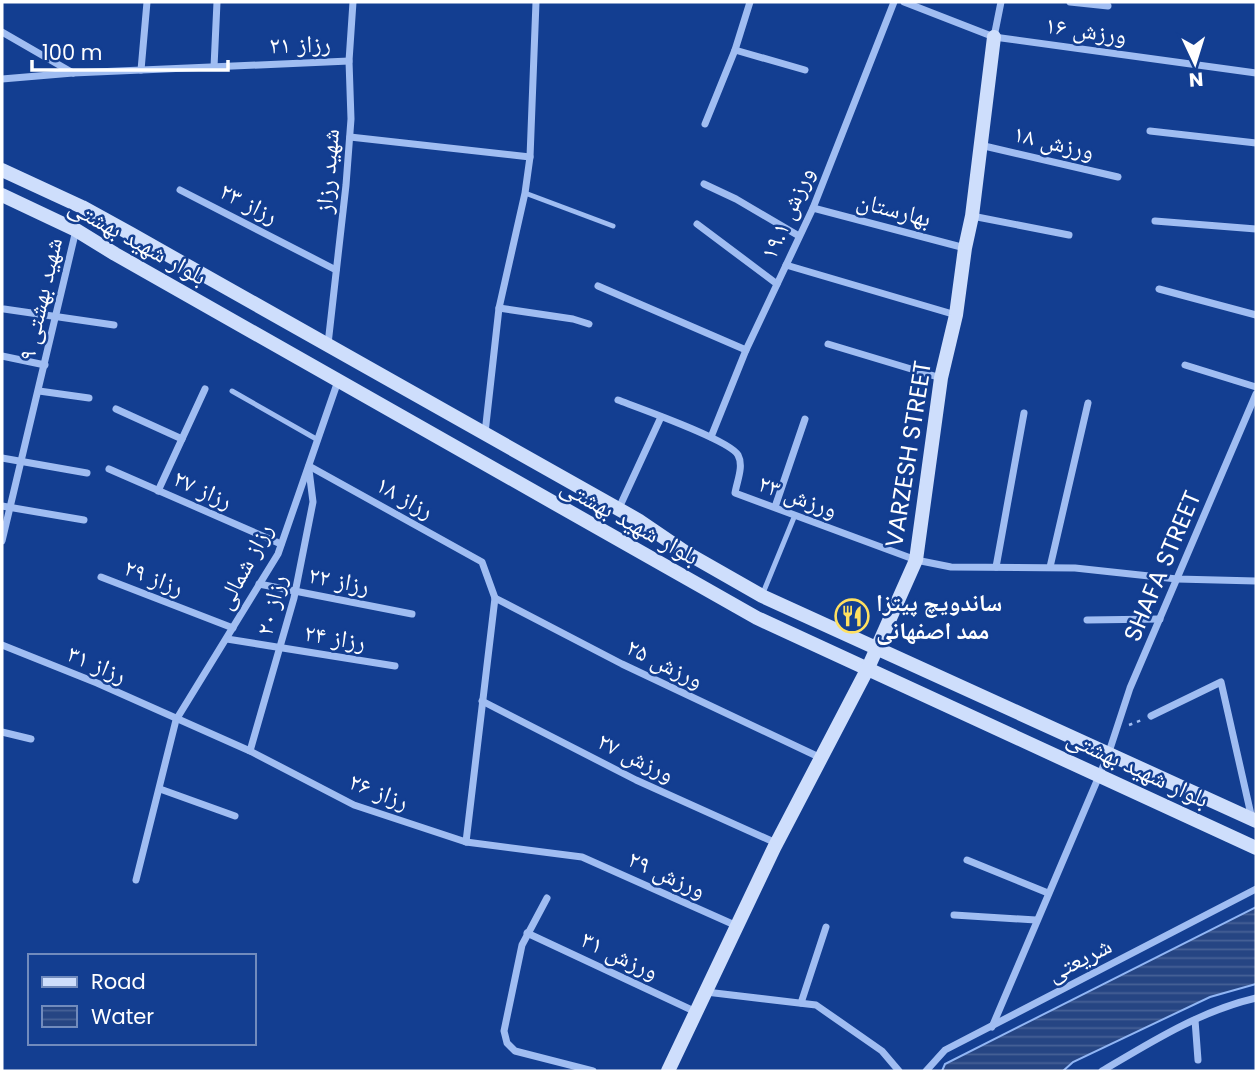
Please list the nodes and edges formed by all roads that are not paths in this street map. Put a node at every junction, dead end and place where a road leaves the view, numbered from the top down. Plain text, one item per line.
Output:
1 (147, 2) edge
2 (217, 2) edge
3 (353, 2) edge
4 (536, 2) edge
5 (750, 2) edge
6 (894, 2) edge
7 (904, 2) edge
8 (1001, 2) edge
9 (1070, 2) edge
10 (1108, 6) dead end
11 (2, 32) edge
12 (994, 37) junction
13 (735, 50) junction
14 (349, 61) junction
15 (214, 67) junction
16 (141, 70) junction
17 (805, 70) dead end
18 (74, 73) junction
19 (1256, 73) edge
20 (2, 79) edge
21 (705, 124) dead end
22 (1150, 131) dead end
23 (350, 137) junction
24 (1256, 143) edge
25 (980, 145) junction
26 (530, 157) junction
27 (2, 170) edge
28 (1118, 177) dead end
29 (704, 184) dead end
30 (180, 190) dead end
31 (525, 193) junction
32 (2, 195) edge
33 (813, 208) junction
34 (972, 216) junction
35 (1155, 220) dead end
36 (697, 224) dead end
37 (613, 226) dead end
38 (1256, 229) edge
39 (76, 230) junction
40 (1069, 235) dead end
41 (799, 236) junction
42 (965, 248) junction
43 (786, 265) junction
44 (336, 270) junction
45 (777, 284) junction
46 (598, 286) dead end
47 (1159, 289) dead end
48 (499, 308) junction
49 (4, 309) dead end
50 (956, 315) junction
51 (1256, 315) edge
52 (56, 317) junction
53 (589, 324) dead end
54 (114, 325) dead end
55 (328, 344) junction
56 (828, 344) dead end
57 (746, 350) junction
58 (2, 356) edge
59 (45, 365) junction
60 (1185, 365) dead end
61 (941, 378) junction
62 (338, 380) junction
63 (1256, 387) edge
64 (205, 389) dead end
65 (39, 391) junction
66 (232, 391) dead end
67 (1256, 394) edge
68 (89, 398) dead end
69 (618, 400) dead end
70 (1088, 403) dead end
71 (116, 410) dead end
72 (1024, 413) dead end
73 (454, 415) junction
74 (661, 417) junction
75 (805, 419) dead end
76 (485, 433) junction
77 (711, 437) junction
78 (440, 438) junction
79 (182, 439) junction
80 (318, 440) junction
81 (2, 458) edge
82 (22, 462) junction
83 (309, 466) junction
84 (109, 469) dead end
85 (87, 473) dead end
86 (158, 491) junction
87 (6, 507) edge
88 (775, 507) junction
89 (619, 509) junction
90 (795, 515) junction
91 (84, 520) dead end
92 (2, 541) edge
93 (281, 544) junction
94 (916, 560) junction
95 (996, 567) junction
96 (1050, 567) junction
97 (101, 577) dead end
98 (1177, 579) junction
99 (1256, 581) edge
100 (259, 584) junction
101 (296, 592) junction
102 (762, 596) junction
103 (495, 598) junction
104 (412, 614) dead end
105 (1160, 619) junction
106 (1087, 620) dead end
107 (233, 628) junction
108 (227, 639) junction
109 (2, 646) edge
110 (877, 647) junction
111 (280, 648) junction
112 (395, 666) dead end
113 (867, 668) junction
114 (482, 701) junction
115 (1152, 716) road end
116 (176, 720) junction
117 (2, 732) edge
118 (32, 739) dead end
119 (250, 751) junction
120 (1108, 755) junction
121 (821, 758) junction
122 (1099, 775) junction
123 (160, 789) junction
124 (235, 816) dead end
125 (1254, 821) edge
126 (466, 842) junction
127 (776, 843) junction
128 (1256, 848) edge
129 (582, 857) joint
130 (967, 860) dead end
131 (136, 880) dead end
132 (1256, 889) edge
133 (1048, 893) junction
134 (547, 898) dead end
135 (954, 915) dead end
136 (1036, 920) junction
137 (737, 926) junction
138 (827, 927) dead end
139 (527, 933) junction
140 (706, 992) junction
141 (1256, 998) edge
142 (801, 1003) junction
143 (696, 1012) junction
144 (1195, 1020) junction
145 (992, 1027) junction
146 (1198, 1060) dead end
147 (1117, 1067) edge
148 (593, 1071) edge
149 (668, 1071) edge
150 (899, 1071) edge
151 (926, 1071) edge
152 (1102, 1071) edge

1 - 16 street
2 - 15 street
3 - 14 street, شهید رزاز
4 - 26 street
5 - 13 street
6 - 33 street, ورزش ۱۹.۱
7 - 12 street, ورزش ۱۶
8 - 12 street, VARZESH STREET
9 - 10 street
11 - 18 street
12 - 19 street, ورزش ۱۶
12 - 25 main road, VARZESH STREET
13 - 17 street
13 - 21 street
14 - 15 street, رزاز ۲۱
14 - 23 street, شهید رزاز
15 - 16 street, رزاز ۲۱
16 - 18 street, رزاز ۲۱
18 - 20 street, رزاز ۲۱
22 - 24 street
23 - 26 street
23 - 44 street, شهید رزاز
25 - 28 street, ورزش ۱۸
25 - 34 main road, VARZESH STREET
26 - 31 street
27 - 55 main road, بلوار شهید بهشتی
29 - 41 street
30 - 44 street, رزاز ۲۳
31 - 37 lane
31 - 48 street
32 - 39 main road, بلوار شهید بهشتی
33 - 41 street, ورزش ۱۹.۱
33 - 42 street, بهارستان
34 - 40 street
34 - 42 main road, VARZESH STREET
35 - 38 street
36 - 45 street
39 - 52 street, شهید بهشتی ۹
39 - 62 main road, بلوار شهید بهشتی
41 - 43 street, ورزش ۱۹.۱
42 - 50 main road, VARZESH STREET
43 - 45 street, ورزش ۱۹.۱
43 - 50 street
44 - 55 street, شهید رزاز
45 - 57 street, ورزش ۱۹.۱
46 - 57 street
47 - 51 street
48 - 53 street
48 - 76 street
49 - 52 street
50 - 61 main road, VARZESH STREET
52 - 54 street
52 - 59 street, شهید بهشتی ۹
55 - 73 main road, بلوار شهید بهشتی
56 - 61 street
57 - 77 street, ورزش ۱۹.۱
58 - 59 street
59 - 65 street, شهید بهشتی ۹
60 - 63 street
61 - 94 main road, VARZESH STREET
62 - 78 main road, بلوار شهید بهشتی
62 - 80 street, رزاز شمالی
64 - 79 street
65 - 68 street
65 - 82 street, شهید بهشتی ۹
66 - 80 lane
67 - 98 street, SHAFA STREET
69 - 74 street
70 - 96 street
71 - 79 street
72 - 95 street
73 - 76 main road, بلوار شهید بهشتی
73 - 78 main road
74 - 77 street
74 - 89 street
75 - 88 street
76 - 89 main road, بلوار شهید بهشتی
77 - 88 street, ورزش ۲۳
78 - 113 main road, بلوار شهید بهشتی
79 - 86 street
80 - 83 street, رزاز شمالی
81 - 82 street
82 - 85 street
82 - 87 street, شهید بهشتی ۹
83 - 93 street, رزاز شمالی
83 - 101 street, رزاز ۲۰
83 - 103 street, رزاز ۱۸
84 - 86 street, رزاز ۲۷
86 - 93 street, رزاز ۲۷
87 - 91 street
87 - 92 street, شهید بهشتی ۹
88 - 90 street, ورزش ۲۳
89 - 102 main road, بلوار شهید بهشتی
90 - 94 street, ورزش ۲۳
90 - 102 lane
93 - 100 street, رزاز شمالی
94 - 95 street, ورزش ۲۳
94 - 110 main road, VARZESH STREET
95 - 96 street, ورزش ۲۳
96 - 98 street, ورزش ۲۳
97 - 107 street, رزاز ۲۹
98 - 99 street, ورزش ۲۳
98 - 105 street, SHAFA STREET
100 - 101 street, رزاز ۲۲
100 - 107 street, رزاز شمالی
101 - 104 street, رزاز ۲۲
101 - 111 street, رزاز ۲۰
102 - 110 main road, بلوار شهید بهشتی
103 - 114 street
103 - 121 street, ورزش ۲۵
105 - 106 street
105 - 120 street, SHAFA STREET
107 - 108 street, رزاز شمالی
108 - 111 street, رزاز ۲۴
108 - 116 street, رزاز شمالی
109 - 116 street, رزاز ۳۱
110 - 113 main road, VARZESH STREET
110 - 120 main road, بلوار شهید بهشتی
111 - 112 street, رزاز ۲۴
111 - 119 street, رزاز ۲۰
113 - 121 main road, VARZESH STREET
113 - 122 main road, بلوار شهید بهشتی
114 - 126 street
114 - 127 street, ورزش ۲۷
115 - 125 street
116 - 119 street, رزاز ۲۶
116 - 123 street, رزاز شمالی
117 - 118 street
119 - 126 street, رزاز ۲۶
120 - 122 street, SHAFA STREET
120 - 125 main road, بلوار شهید بهشتی
121 - 127 main road, VARZESH STREET
122 - 128 main road, بلوار شهید بهشتی
122 - 133 street
123 - 124 street
123 - 131 street, رزاز شمالی
126 - 129 street, رزاز ۲۶
127 - 137 main road, VARZESH STREET
129 - 137 street, ورزش ۲۹
130 - 133 street
132 - 145 street, شریعتی
133 - 136 street
134 - 139 street
135 - 136 street
136 - 145 street
137 - 140 main road, VARZESH STREET
138 - 142 street
139 - 143 street, ورزش ۳۱
139 - 148 street
140 - 142 street
140 - 143 main road, VARZESH STREET
141 - 144 street
142 - 150 street
143 - 149 main road, VARZESH STREET
144 - 146 street
144 - 147 street
145 - 151 street, شریعتی
147 - 152 street

